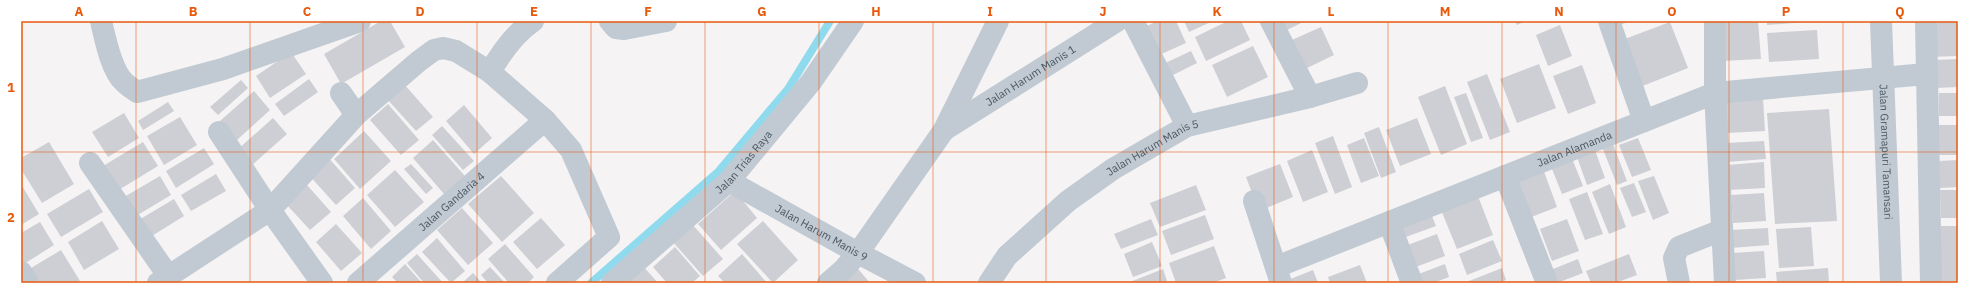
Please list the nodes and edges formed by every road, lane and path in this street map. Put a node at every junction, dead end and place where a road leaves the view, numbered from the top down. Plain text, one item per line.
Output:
1 (101, 21) edge
2 (360, 21) edge
3 (533, 21) edge
4 (610, 21) edge
5 (666, 21) edge
6 (854, 21) edge
7 (998, 21) edge
8 (1117, 21) edge
9 (1133, 21) edge
10 (1270, 21) edge
11 (1609, 21) edge
12 (1715, 21) edge
13 (1881, 21) edge
14 (1926, 21) edge
15 (490, 72) junction
16 (1926, 74) junction
17 (1884, 77) junction
18 (1357, 83) dead end
19 (341, 93) dead end
20 (1716, 93) junction
21 (1310, 97) junction
22 (356, 115) junction
23 (545, 120) junction
24 (1644, 121) junction
25 (1187, 126) junction
26 (944, 130) junction
27 (219, 132) dead end
28 (90, 163) dead end
29 (1505, 176) junction
30 (729, 180) junction
31 (1254, 201) dead end
32 (270, 210) junction
33 (1389, 222) junction
34 (1722, 230) junction
35 (858, 253) junction
36 (21, 272) edge
37 (1279, 275) edge
38 (163, 280) edge
39 (28, 283) edge
40 (322, 283) edge
41 (358, 283) edge
42 (557, 283) edge
43 (612, 283) edge
44 (828, 283) edge
45 (915, 283) edge
46 (989, 283) edge
47 (1412, 283) edge
48 (1546, 283) edge
49 (1679, 283) edge
50 (1725, 283) edge
51 (1891, 283) edge
52 (1931, 283) edge

1 - 2 street
3 - 15 street
4 - 5 street
6 - 30 street, Jalan Trias Raya
7 - 26 street, Jalan Harum Manis 1
8 - 26 street, Jalan Harum Manis 1
9 - 25 street
10 - 21 street
11 - 24 street
12 - 20 street
13 - 17 street, Jalan Gramapuri Tamansari
14 - 16 street
15 - 22 street
15 - 23 street
16 - 17 street, Jalan Alamanda
16 - 52 street
17 - 20 street, Jalan Alamanda
17 - 51 street, Jalan Gramapuri Tamansari
18 - 21 street, Jalan Harum Manis 5
19 - 22 street
20 - 24 street, Jalan Alamanda
20 - 34 street
21 - 25 street, Jalan Harum Manis 5
22 - 32 street
23 - 41 street, Jalan Gandaria 4
23 - 42 street
24 - 29 street, Jalan Alamanda
25 - 46 street, Jalan Harum Manis 5
26 - 35 street, Jalan Harum Manis 1
27 - 32 street
28 - 38 street
29 - 33 street, Jalan Alamanda
29 - 48 street
30 - 35 street, Jalan Harum Manis 9
30 - 43 street, Jalan Trias Raya
31 - 37 street
32 - 38 street
32 - 40 street
33 - 37 street, Jalan Alamanda
33 - 47 street
34 - 49 street
34 - 50 street
35 - 44 street, Jalan Harum Manis 1
35 - 45 street, Jalan Harum Manis 9
36 - 39 street

